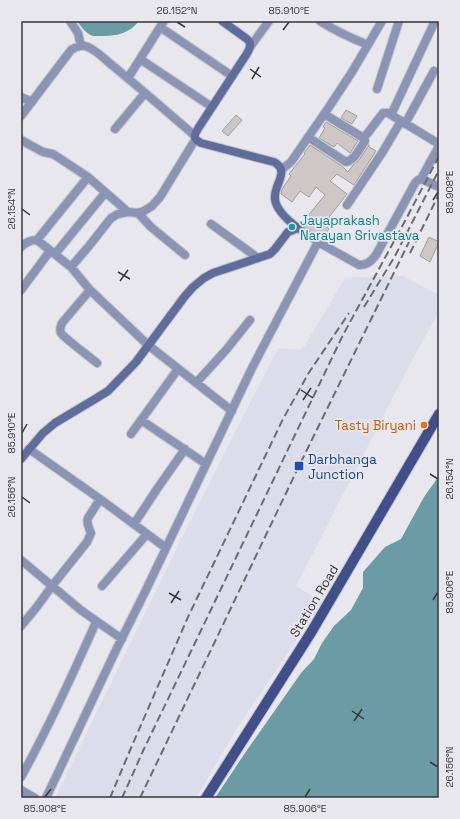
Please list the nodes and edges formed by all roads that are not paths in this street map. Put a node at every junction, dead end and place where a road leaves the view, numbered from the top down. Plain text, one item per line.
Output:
1 (70, 21) edge
2 (222, 21) edge
3 (269, 21) edge
4 (320, 21) edge
5 (382, 21) edge
6 (399, 21) edge
7 (436, 21) edge
8 (162, 24) edge
9 (368, 45) junction
10 (81, 46) junction
11 (250, 47) junction
12 (140, 59) junction
13 (434, 71) dead end
14 (232, 76) junction
15 (128, 78) junction
16 (376, 89) dead end
17 (145, 93) junction
18 (21, 97) edge
19 (32, 102) junction
20 (212, 107) junction
21 (324, 114) junction
22 (392, 115) junction
23 (21, 116) edge
24 (403, 122) junction
25 (115, 130) dead end
26 (195, 137) junction
27 (308, 137) junction
28 (364, 137) junction
29 (21, 140) edge
30 (439, 145) edge
31 (281, 170) junction
32 (88, 177) junction
33 (421, 180) junction
34 (439, 187) edge
35 (105, 192) junction
36 (347, 205) dead end
37 (128, 212) junction
38 (138, 213) junction
39 (289, 221) junction
40 (211, 224) dead end
41 (298, 228) junction
42 (288, 232) junction
43 (37, 240) junction
44 (318, 242) junction
45 (21, 247) edge
46 (52, 252) junction
47 (185, 255) dead end
48 (258, 258) junction
49 (71, 266) junction
50 (21, 290) edge
51 (90, 290) junction
52 (250, 320) dead end
53 (148, 346) junction
54 (97, 362) dead end
55 (178, 369) junction
56 (196, 383) junction
57 (232, 411) junction
58 (439, 414) edge
59 (141, 420) junction
60 (131, 434) dead end
61 (29, 449) junction
62 (185, 449) junction
63 (21, 459) edge
64 (206, 464) junction
65 (100, 499) junction
66 (134, 524) junction
67 (147, 534) junction
68 (166, 548) junction
69 (21, 560) edge
70 (52, 586) junction
71 (102, 586) dead end
72 (96, 622) junction
73 (21, 626) edge
74 (122, 639) junction
75 (21, 777) edge
76 (21, 790) edge
77 (35, 798) edge
78 (46, 798) edge
79 (206, 798) edge

1 - 10 street
2 - 11 main road
3 - 11 street
4 - 9 street
5 - 9 street
6 - 16 street
7 - 22 street
8 - 12 street
8 - 14 street
9 - 21 street
10 - 15 street
10 - 19 street
11 - 14 main road
12 - 15 street
12 - 20 street
13 - 24 street
14 - 20 main road
15 - 17 street
17 - 25 street
17 - 26 street
18 - 19 street
19 - 23 street
20 - 26 main road
21 - 27 street
21 - 28 street
22 - 24 street
22 - 28 street
24 - 30 street
24 - 36 street
26 - 31 main road
26 - 38 street
27 - 28 street
27 - 31 street
29 - 32 street
30 - 33 street
31 - 39 main road
32 - 35 street
32 - 43 street
33 - 34 street
33 - 44 street
35 - 37 street
35 - 46 street
37 - 38 street
37 - 49 street
38 - 47 street
39 - 41 main road
39 - 42 main road
40 - 48 street
41 - 42 main road
41 - 44 street
42 - 48 main road
43 - 45 street
43 - 46 street
44 - 57 street
46 - 49 street
46 - 50 street
48 - 53 main road
49 - 51 street
51 - 53 street
51 - 54 street
52 - 56 street
53 - 55 street
53 - 61 main road
55 - 56 street
55 - 59 street
56 - 57 street
57 - 64 street
58 - 79 main road, Station Road
59 - 60 street
59 - 62 street
61 - 63 main road
61 - 65 street
62 - 64 street
62 - 66 street
64 - 68 street
65 - 66 street
65 - 70 street
66 - 67 street
67 - 68 street
67 - 71 street
68 - 74 street
69 - 70 street
70 - 72 street
70 - 73 street
72 - 74 street
72 - 75 street
74 - 78 street
76 - 77 street

